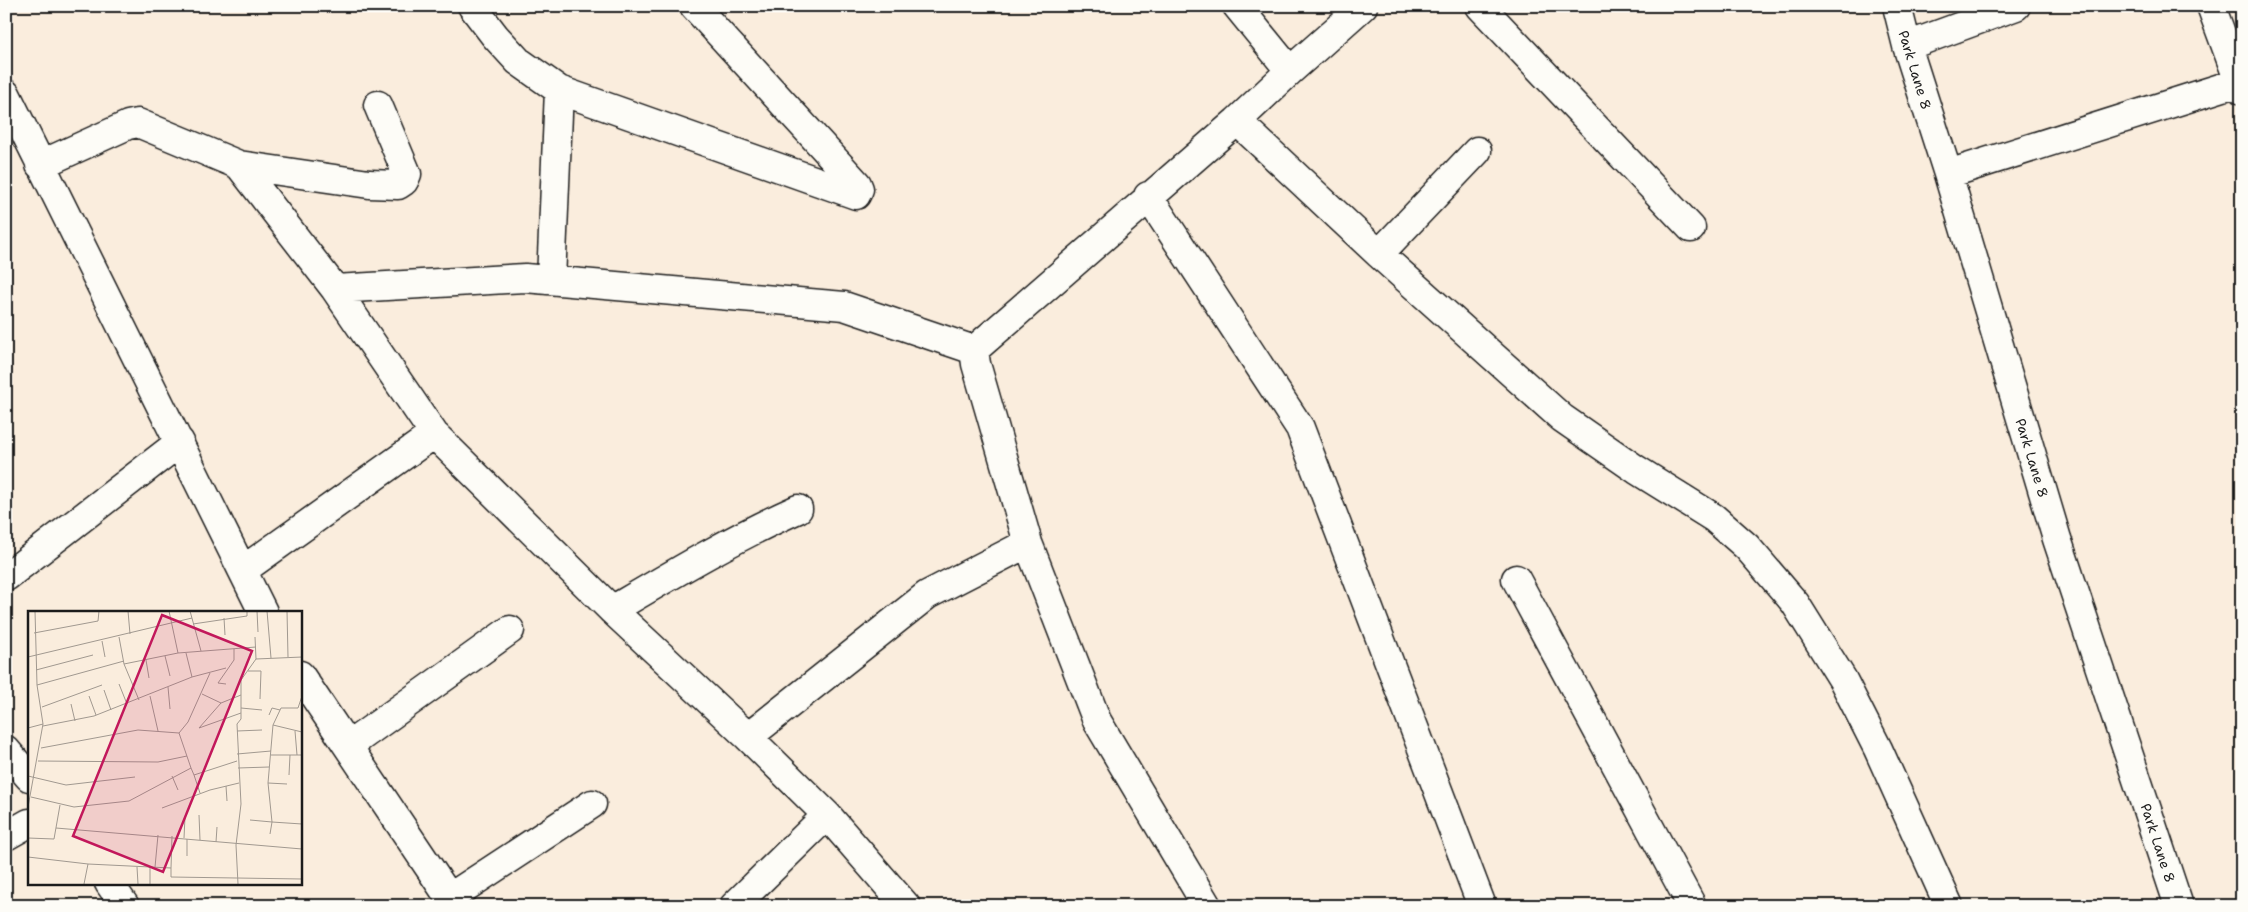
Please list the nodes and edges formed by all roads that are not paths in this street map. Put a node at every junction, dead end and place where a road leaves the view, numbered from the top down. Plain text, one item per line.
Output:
1 (472, 6) edge
2 (694, 6) edge
3 (1236, 6) edge
4 (1363, 6) edge
5 (1480, 6) edge
6 (1897, 6) edge
7 (2016, 6) edge
8 (2211, 6) edge
9 (1907, 46) junction
10 (1290, 71) junction
11 (2240, 86) edge
12 (559, 90) junction
13 (6, 94) edge
14 (378, 105) dead end
15 (1237, 120) junction
16 (1477, 151) dead end
17 (40, 165) junction
18 (238, 165) junction
19 (1948, 174) junction
20 (1148, 196) junction
21 (1691, 228) dead end
22 (1379, 254) junction
23 (551, 280) junction
24 (335, 290) junction
25 (974, 350) junction
26 (434, 434) junction
27 (180, 442) junction
28 (798, 509) dead end
29 (1028, 543) junction
30 (243, 570) junction
31 (6, 576) edge
32 (1516, 579) dead end
33 (612, 610) junction
34 (263, 611) edge
35 (510, 630) dead end
36 (301, 676) edge
37 (748, 737) junction
38 (348, 746) junction
39 (6, 750) edge
40 (28, 776) edge
41 (592, 804) dead end
42 (827, 815) junction
43 (28, 824) edge
44 (6, 836) edge
45 (109, 884) edge
46 (452, 902) edge
47 (125, 906) edge
48 (734, 906) edge
49 (906, 906) edge
50 (1207, 906) edge
51 (1482, 906) edge
52 (1692, 906) edge
53 (1949, 906) edge
54 (2179, 906) edge

1 - 12 street
2 - 12 street
3 - 10 street
4 - 10 street
5 - 21 street
6 - 9 street, Park Lane 8
7 - 9 street
8 - 11 street
9 - 19 street, Park Lane 8
10 - 15 street
11 - 19 street
12 - 23 street
13 - 17 street
14 - 18 street
15 - 20 street
15 - 22 street
16 - 22 street
17 - 18 street
17 - 27 street
18 - 24 street
19 - 54 street, Park Lane 8
20 - 25 street
20 - 51 street
22 - 53 street
23 - 24 street
23 - 25 street
24 - 26 street
25 - 29 street
26 - 30 street
26 - 33 street
27 - 30 street
27 - 31 street
28 - 33 street
29 - 37 street
29 - 50 street
30 - 34 street
32 - 52 street
33 - 37 street
35 - 38 street
36 - 38 street
37 - 42 street
38 - 46 street
39 - 40 street
41 - 46 street
42 - 48 street
42 - 49 street
43 - 44 street
45 - 47 street

